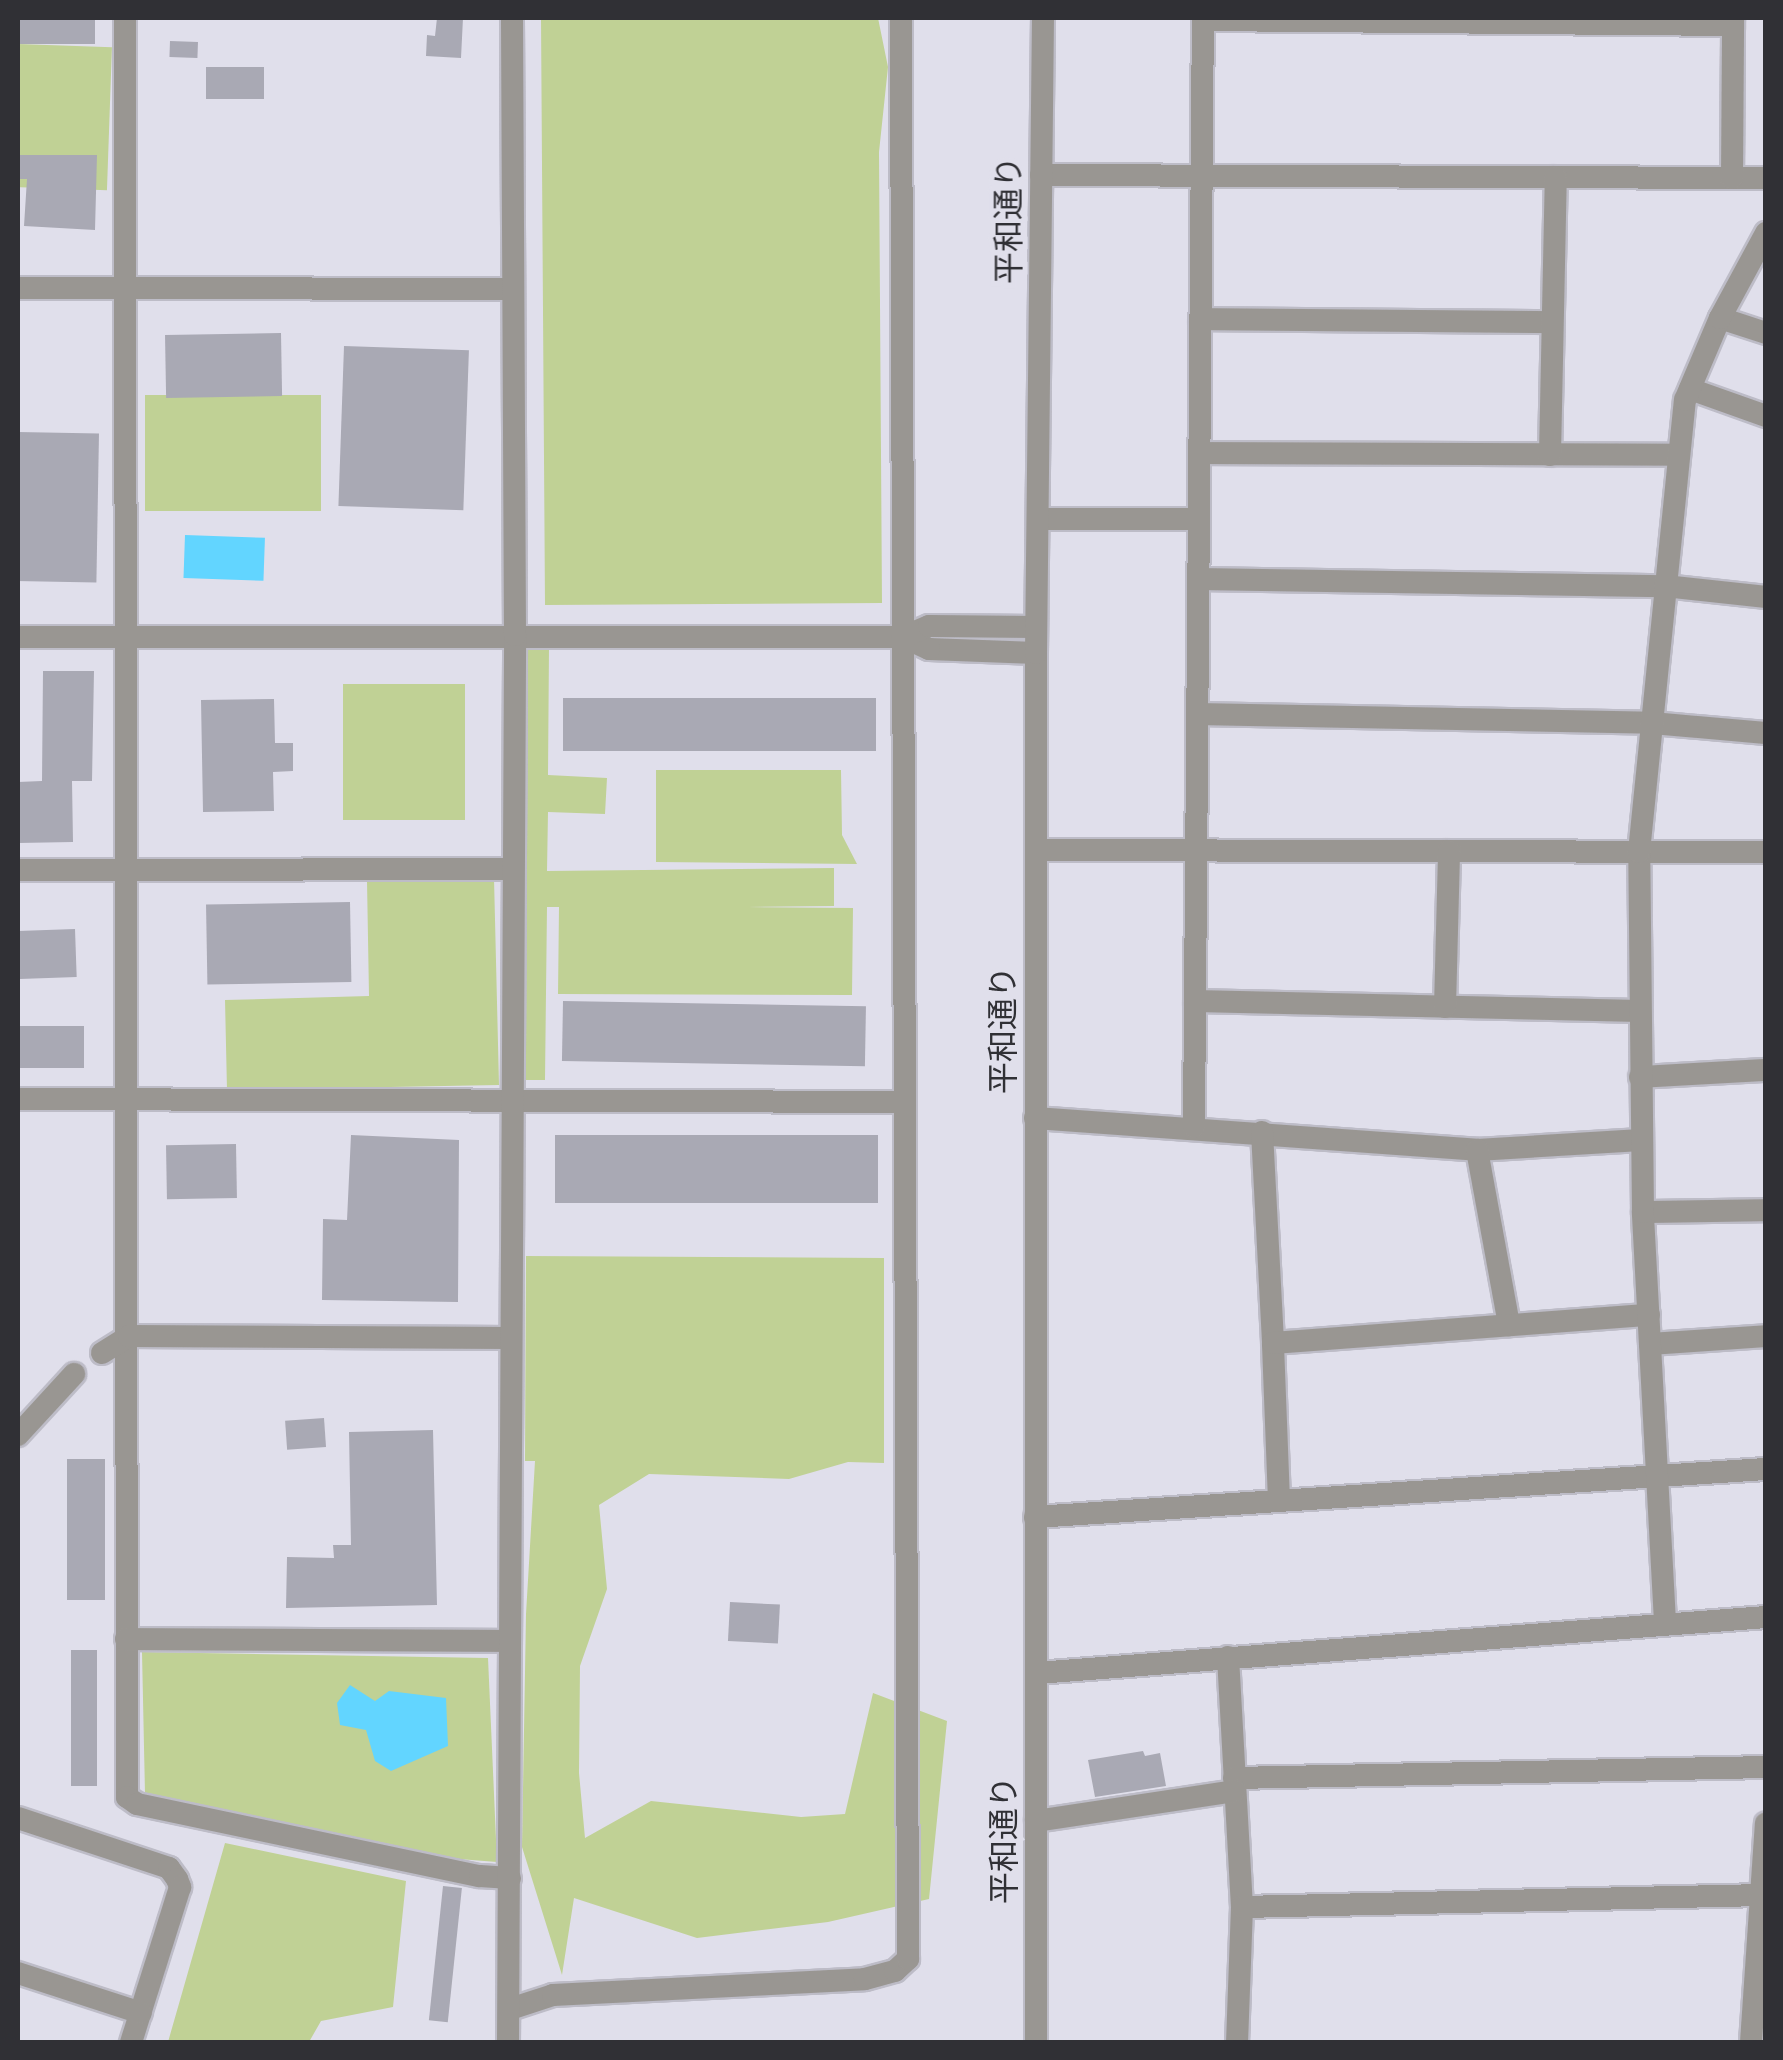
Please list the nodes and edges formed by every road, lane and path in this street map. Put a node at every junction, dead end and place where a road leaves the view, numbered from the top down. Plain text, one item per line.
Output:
1 (125, 18) edge
2 (512, 18) edge
3 (901, 18) edge
4 (1043, 18) edge
5 (1203, 19) edge
6 (1733, 21) edge
7 (1041, 174) junction
8 (1201, 175) junction
9 (1556, 177) junction
10 (1732, 178) junction
11 (1766, 178) edge
12 (1766, 233) edge
13 (18, 288) edge
14 (126, 288) junction
15 (513, 288) junction
16 (1720, 318) junction
17 (1200, 320) junction
18 (1552, 322) junction
19 (1766, 332) edge
20 (1690, 389) junction
21 (1766, 416) edge
22 (1200, 454) junction
23 (1550, 455) junction
24 (1677, 456) junction
25 (1040, 519) junction
26 (1199, 519) junction
27 (1198, 579) junction
28 (1665, 586) junction
29 (1766, 598) edge
30 (1036, 627) junction
31 (515, 635) junction
32 (18, 636) edge
33 (123, 636) junction
34 (903, 637) junction
35 (1036, 653) junction
36 (1198, 714) junction
37 (1652, 723) junction
38 (1766, 734) edge
39 (1037, 850) junction
40 (1196, 850) junction
41 (1448, 852) junction
42 (1639, 852) junction
43 (1766, 852) edge
44 (512, 869) junction
45 (18, 870) edge
46 (124, 870) junction
47 (1195, 1001) junction
48 (1445, 1006) junction
49 (1640, 1011) junction
50 (1766, 1070) edge
51 (1640, 1077) junction
52 (18, 1099) edge
53 (129, 1100) junction
54 (511, 1100) junction
55 (904, 1102) junction
56 (1036, 1118) junction
57 (1194, 1127) junction
58 (1262, 1132) junction
59 (1641, 1140) junction
60 (1477, 1150) junction
61 (1766, 1210) edge
62 (1643, 1212) junction
63 (1648, 1315) junction
64 (1509, 1325) junction
65 (129, 1336) junction
66 (1766, 1336) edge
67 (510, 1338) junction
68 (1274, 1343) junction
69 (1650, 1344) junction
70 (102, 1353) dead end
71 (74, 1374) dead end
72 (18, 1435) edge
73 (1766, 1469) edge
74 (1657, 1476) junction
75 (1279, 1501) junction
76 (1036, 1517) junction
77 (1766, 1616) edge
78 (1665, 1622) junction
79 (126, 1639) junction
80 (510, 1641) junction
81 (1228, 1658) junction
82 (1037, 1673) junction
83 (1766, 1767) edge
84 (1234, 1784) junction
85 (18, 1818) edge
86 (1036, 1821) junction
87 (1766, 1824) edge
88 (510, 1878) junction
89 (1761, 1895) junction
90 (1242, 1908) junction
91 (18, 1972) edge
92 (510, 2009) junction
93 (141, 2013) junction
94 (132, 2042) edge
95 (508, 2042) edge
96 (1036, 2042) edge
97 (1237, 2042) edge
98 (1751, 2042) edge

1 - 14 street
2 - 15 street
3 - 34 street
4 - 7 street, 平和通り
5 - 6 street
5 - 8 street
6 - 10 street
7 - 8 street
7 - 25 street, 平和通り
8 - 9 street
8 - 17 street
9 - 10 street
9 - 18 street
10 - 11 street
12 - 16 street
13 - 14 street
14 - 15 street
14 - 33 street
15 - 31 street
16 - 19 street
16 - 20 street
17 - 18 street
17 - 22 street
18 - 23 street
20 - 21 street
20 - 24 street
22 - 23 street
22 - 26 street
23 - 24 street
24 - 28 street
25 - 26 street
25 - 30 street, 平和通り
26 - 27 street
27 - 28 street
27 - 36 street
28 - 29 street
28 - 37 street
30 - 34 street
30 - 35 street, 平和通り
31 - 33 street
31 - 34 street
31 - 44 street
32 - 33 street
33 - 46 street
34 - 35 street
34 - 55 street
35 - 39 street, 平和通り
36 - 37 street
36 - 40 street
37 - 38 street
37 - 42 street
39 - 40 street
39 - 56 street, 平和通り
40 - 41 street
40 - 47 street
41 - 42 street
41 - 48 street
42 - 43 street
42 - 49 street
44 - 46 street
44 - 54 street
45 - 46 street
46 - 53 street
47 - 48 street
47 - 57 street
48 - 49 street
49 - 51 street
50 - 51 street
51 - 59 street
52 - 53 street
53 - 54 street
53 - 65 street
54 - 55 street
54 - 67 street
55 - 92 street
56 - 57 street
56 - 76 street, 平和通り
57 - 58 street
58 - 60 street
58 - 68 street
59 - 60 street
59 - 62 street
60 - 64 street
61 - 62 street
62 - 63 street
63 - 64 street
63 - 69 street
64 - 68 street
65 - 67 street
65 - 70 street
65 - 79 street
66 - 69 street
67 - 80 street
68 - 75 street
69 - 74 street
71 - 72 street
73 - 74 street
74 - 75 street
74 - 78 street
75 - 76 street
76 - 82 street, 平和通り
77 - 78 street
78 - 81 street
79 - 80 street
79 - 88 street
80 - 88 street
81 - 82 street
81 - 84 street
82 - 86 street, 平和通り
83 - 84 street
84 - 86 street
84 - 90 street
85 - 93 street
86 - 96 street, 平和通り
87 - 89 street
88 - 92 street
89 - 90 street
89 - 98 street
90 - 97 street
91 - 93 street
92 - 95 street
93 - 94 street

